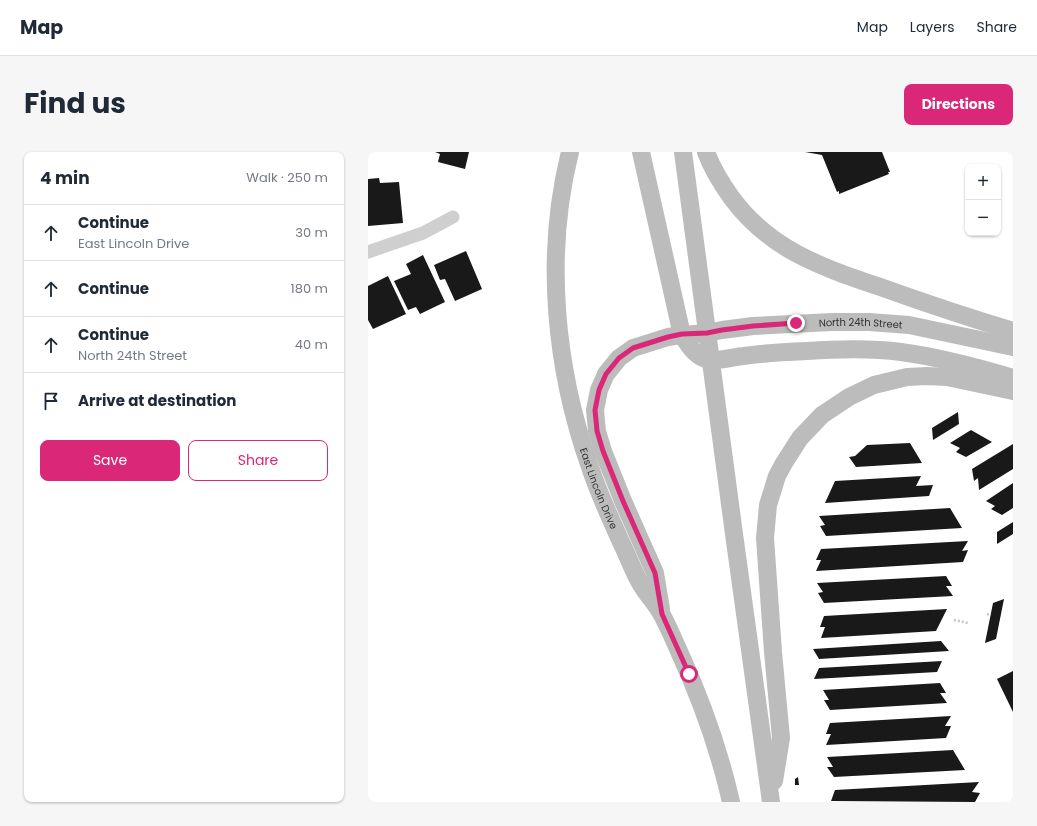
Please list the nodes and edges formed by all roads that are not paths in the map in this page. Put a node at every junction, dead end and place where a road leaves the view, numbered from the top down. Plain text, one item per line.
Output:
1 (570, 152) edge
2 (641, 152) edge
3 (683, 152) edge
4 (706, 152) edge
5 (453, 217) dead end
6 (368, 252) edge
7 (1013, 331) edge
8 (707, 333) junction
9 (682, 334) junction
10 (1013, 347) edge
11 (711, 360) junction
12 (1013, 378) edge
13 (1013, 391) edge
14 (662, 614) junction
15 (771, 801) edge
16 (731, 802) edge

1 - 14 main road, East Lincoln Drive
2 - 9 main road
3 - 8 main road
4 - 7 main road
5 - 6 street
8 - 9 main road, North 24th Street
8 - 10 main road, North 24th Street
8 - 11 main road
9 - 11 main road
9 - 14 main road, North 24th Street
11 - 12 main road
11 - 15 main road
13 - 15 main road
14 - 16 main road, East Lincoln Drive

